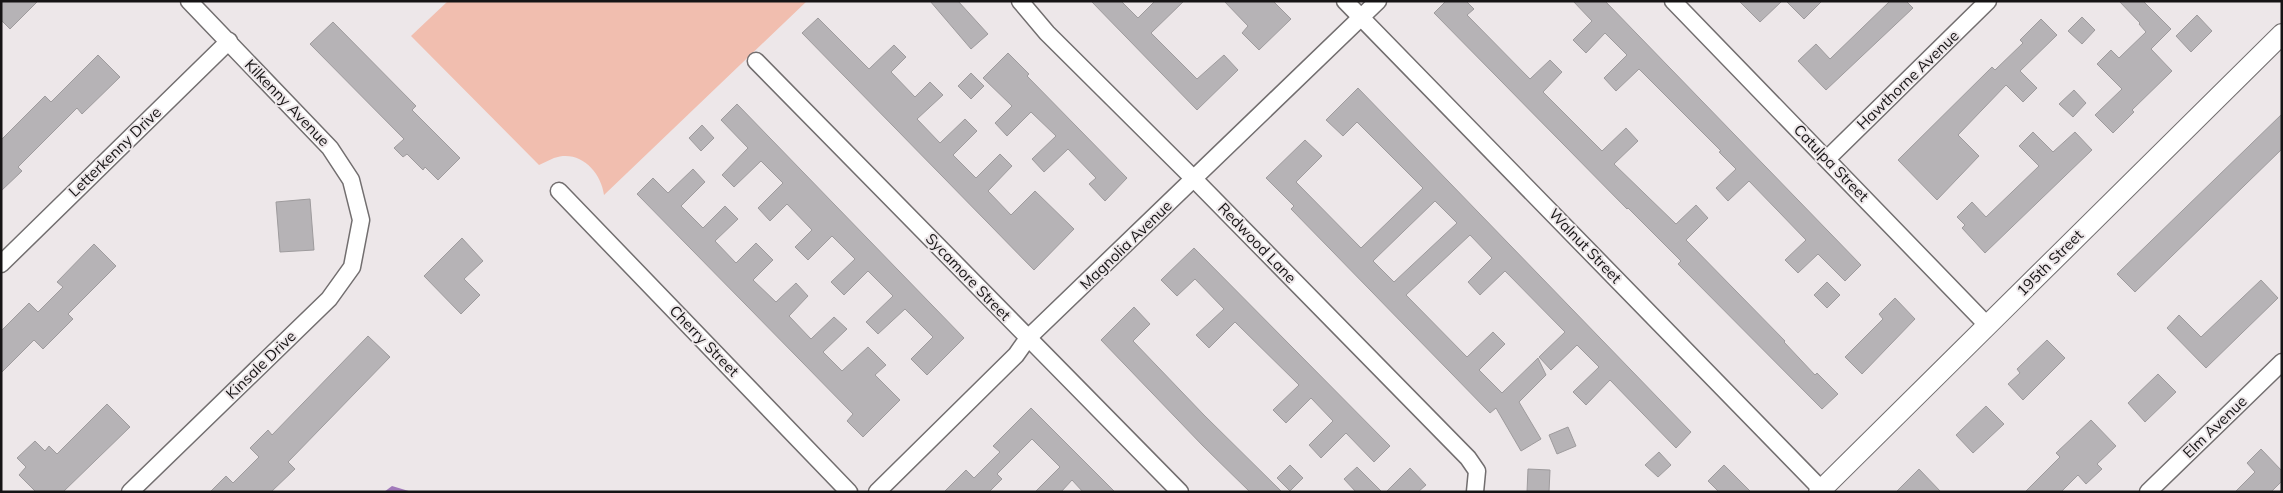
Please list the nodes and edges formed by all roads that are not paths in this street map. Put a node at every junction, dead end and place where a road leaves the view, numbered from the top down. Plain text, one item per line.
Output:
1 (190, 1) edge
2 (1020, 1) edge
3 (1345, 1) edge
4 (1378, 1) edge
5 (1673, 1) edge
6 (1988, 1) edge
7 (1362, 18) junction
8 (2282, 34) edge
9 (229, 41) junction
10 (756, 61) dead end
11 (1827, 159) junction
12 (1194, 179) junction
13 (559, 191) dead end
14 (361, 220) joint
15 (1, 264) edge
16 (1987, 325) junction
17 (1028, 338) junction
18 (2282, 362) edge
19 (1822, 491) edge
20 (130, 492) edge
21 (849, 492) edge
22 (878, 492) edge
23 (1180, 492) edge
24 (1475, 492) edge
25 (2148, 492) edge

1 - 9 street, Kilkenny Avenue
2 - 12 street, Redwood Lane
3 - 7 street, Walnut Street
4 - 7 street, Magnolia Avenue
5 - 11 street, Catulpa Street
6 - 11 street, Hawthorne Avenue
7 - 12 street, Magnolia Avenue
7 - 19 street, Walnut Street
8 - 16 street, 195th Street
9 - 14 street, Kilkenny Avenue
9 - 15 street, Letterkenny Drive
10 - 17 street, Sycamore Street
11 - 16 street, Catulpa Street
12 - 17 street, Magnolia Avenue
12 - 24 street, Redwood Lane
13 - 21 street, Cherry Street
14 - 20 street, Kinsale Drive
16 - 19 street, 195th Street
17 - 22 street, Magnolia Avenue
17 - 23 street, Sycamore Street
18 - 25 street, Elm Avenue

